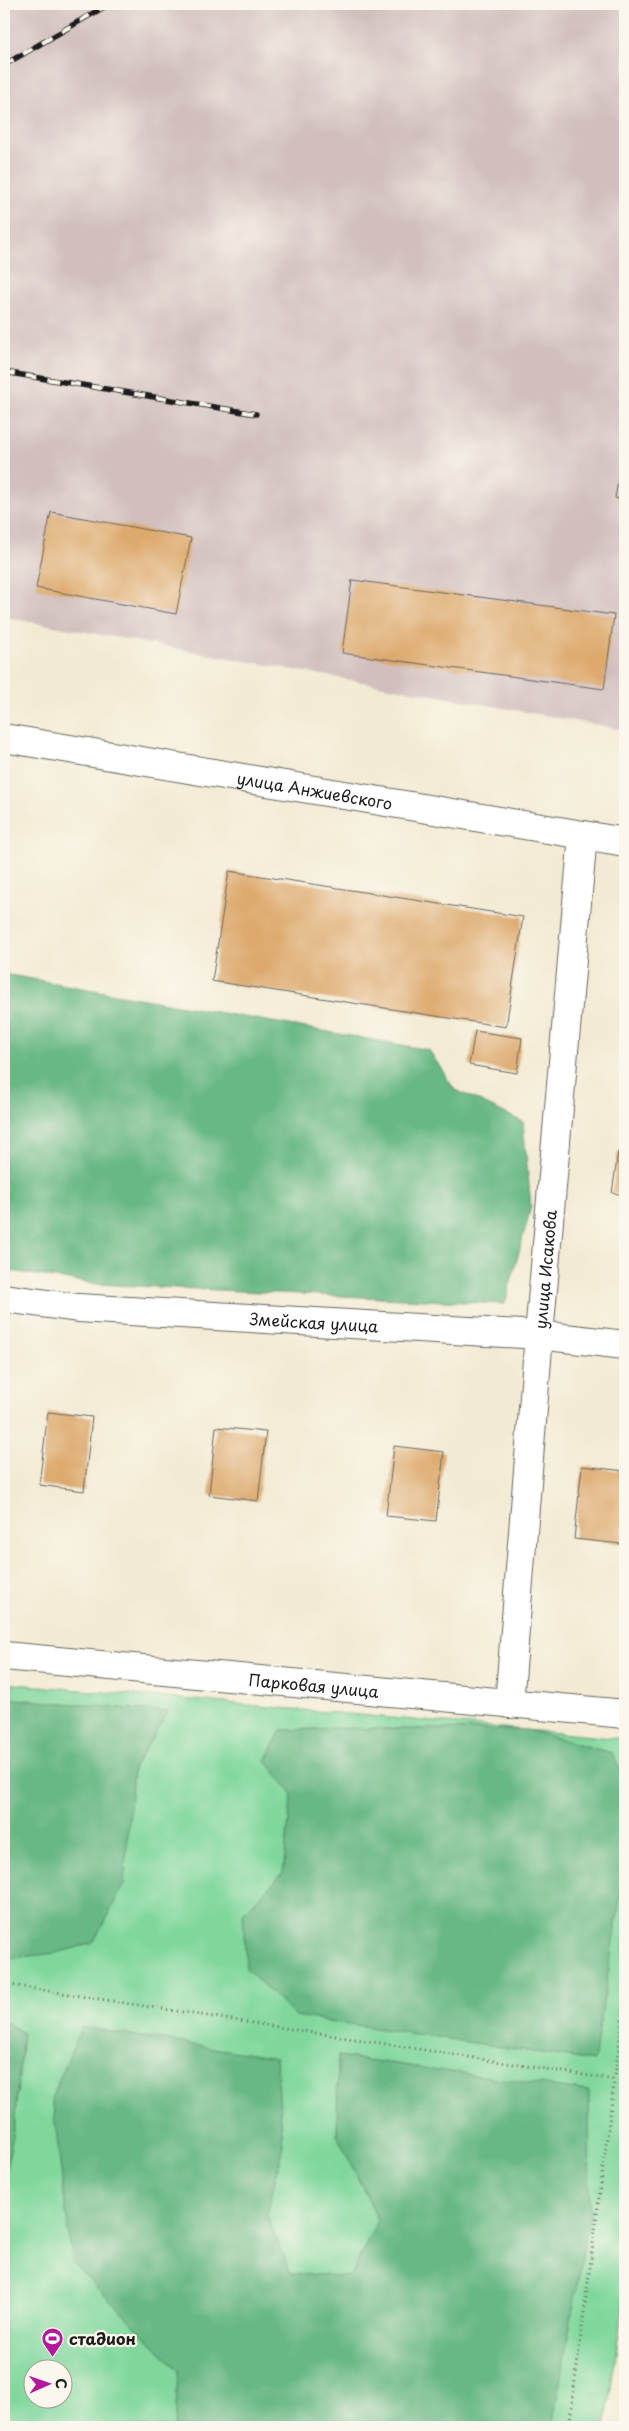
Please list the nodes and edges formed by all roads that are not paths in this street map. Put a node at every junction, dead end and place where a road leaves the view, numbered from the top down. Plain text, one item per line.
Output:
1 (4, 738) edge
2 (583, 835) junction
3 (625, 842) edge
4 (4, 1298) edge
5 (539, 1335) junction
6 (625, 1346) edge
7 (4, 1656) edge
8 (509, 1704) junction
9 (625, 1714) edge

1 - 2 street, улица Анжиевского
2 - 3 street, улица Анжиевского
2 - 5 street, улица Исакова
4 - 5 street, Змейская улица
5 - 6 street, Змейская улица
5 - 8 street, улица Исакова
7 - 8 street, Парковая улица
8 - 9 street, Парковая улица

